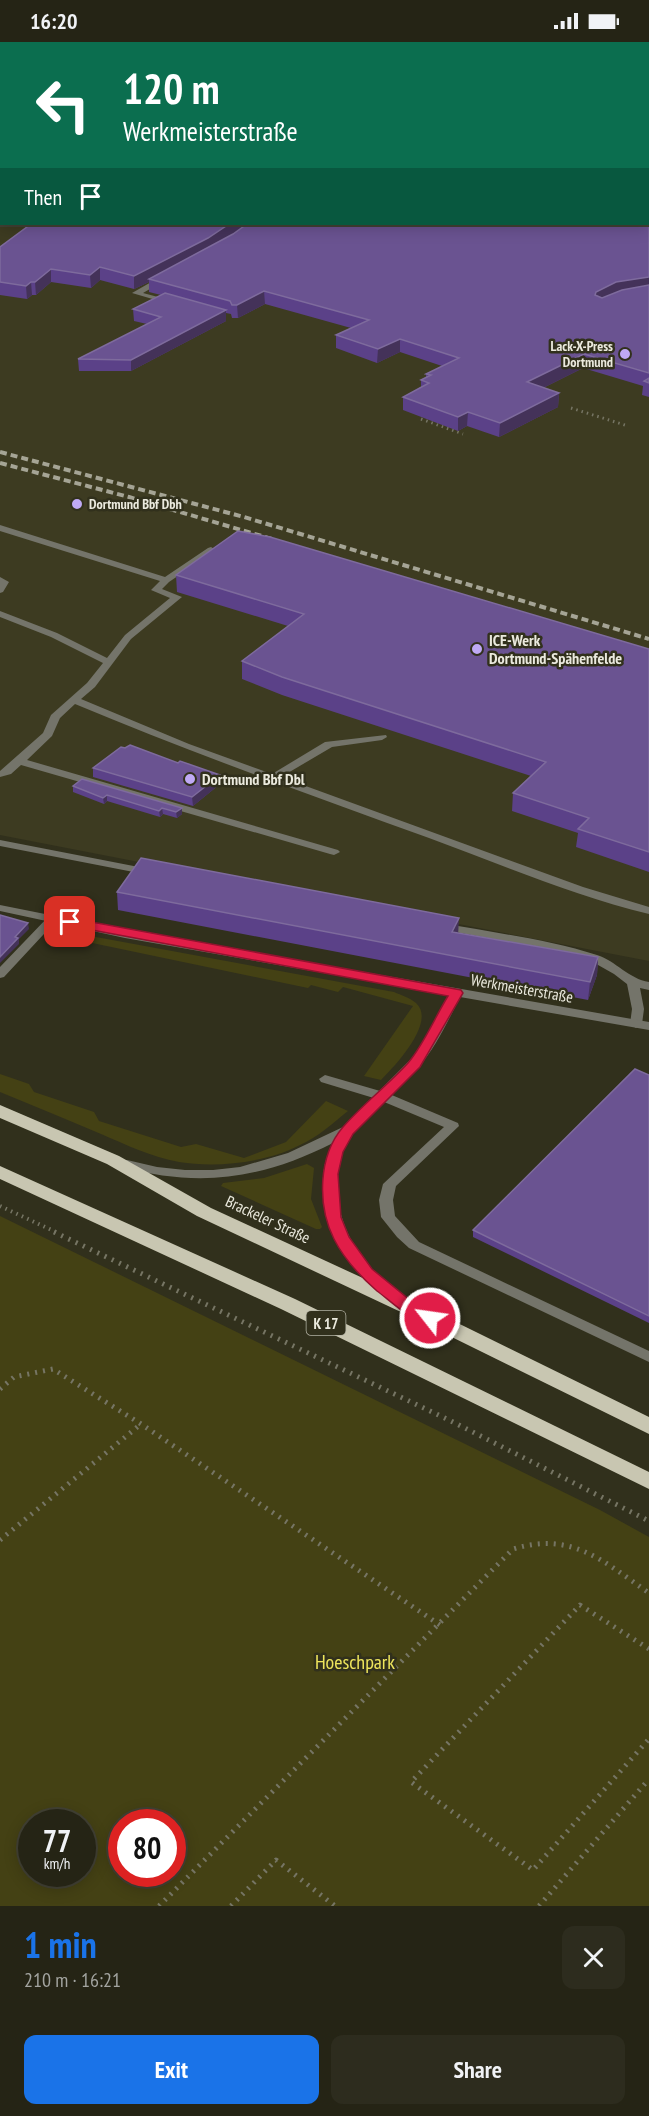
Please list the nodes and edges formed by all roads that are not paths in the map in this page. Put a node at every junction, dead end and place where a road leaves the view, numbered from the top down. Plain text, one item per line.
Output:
1 (174, 274) edge
2 (181, 306) edge
3 (0, 528) edge
4 (211, 550) edge
5 (0, 580) edge
6 (166, 580) junction
7 (0, 590) edge
8 (0, 614) edge
9 (108, 662) junction
10 (74, 700) junction
11 (382, 737) dead end
12 (20, 761) junction
13 (0, 774) edge
14 (272, 778) junction
15 (0, 843) edge
16 (334, 852) dead end
17 (162, 874) edge
18 (0, 908) edge
19 (649, 910) edge
20 (52, 919) junction
21 (427, 924) edge
22 (0, 974) edge
23 (633, 983) junction
24 (649, 986) edge
25 (456, 993) junction
26 (636, 1024) junction
27 (649, 1026) edge
28 (325, 1079) dead end
29 (382, 1096) junction
30 (0, 1111) edge
31 (347, 1131) junction
32 (113, 1160) junction
33 (0, 1173) edge
34 (410, 1308) junction
35 (649, 1357) edge
36 (649, 1426) edge
37 (649, 1481) edge

1 - 2 street
3 - 6 street
4 - 6 street
5 - 7 street
6 - 9 street
8 - 9 street
9 - 10 street
10 - 12 street
10 - 14 street
11 - 14 street
12 - 13 street
12 - 16 street
14 - 19 street
15 - 17 street
18 - 20 street, Werkmeisterstraße
20 - 22 street
20 - 25 street, Werkmeisterstraße
21 - 23 street
23 - 24 street
23 - 26 street
25 - 26 street, Werkmeisterstraße
25 - 29 street
26 - 27 street, Werkmeisterstraße
28 - 29 street
29 - 31 street
29 - 35 street
30 - 32 highway, Brackeler Straße
31 - 32 street
31 - 34 street
32 - 34 highway, Brackeler Straße
33 - 37 highway, K 17
34 - 36 highway, Brackeler Straße

